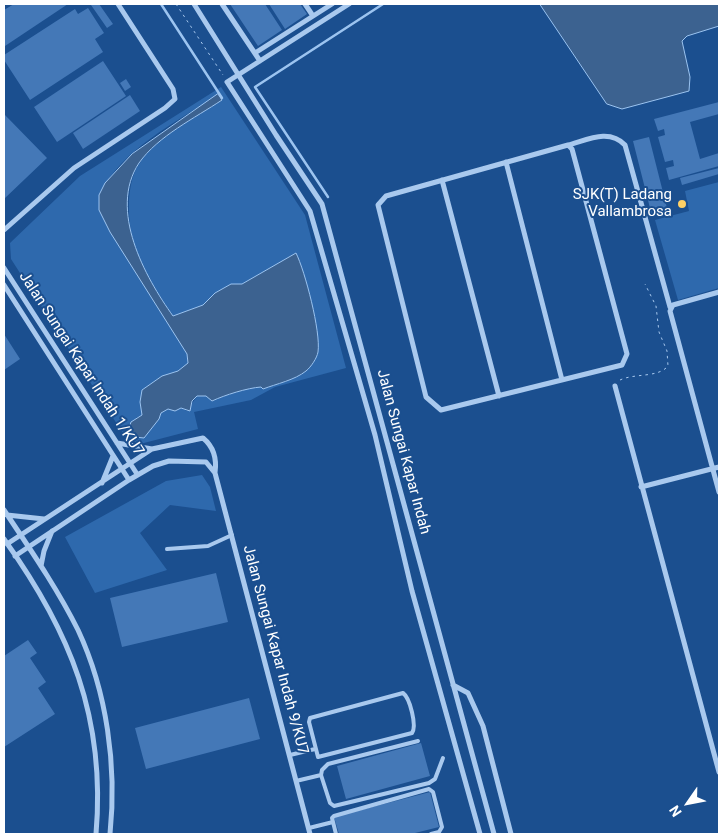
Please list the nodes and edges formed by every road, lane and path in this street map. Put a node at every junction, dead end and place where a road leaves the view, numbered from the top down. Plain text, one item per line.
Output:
1 (118, 4) edge
2 (176, 4) edge
3 (194, 4) edge
4 (222, 4) edge
5 (305, 4) edge
6 (332, 4) edge
7 (349, 4) edge
8 (313, 16) junction
9 (254, 53) junction
10 (260, 61) junction
11 (240, 74) junction
12 (228, 82) junction
13 (568, 145) junction
14 (506, 162) junction
15 (442, 180) junction
16 (4, 228) edge
17 (4, 268) edge
18 (645, 284) dead end
19 (4, 285) edge
20 (719, 292) edge
21 (670, 307) junction
22 (562, 380) junction
23 (615, 384) joint
24 (498, 396) junction
25 (117, 443) junction
26 (152, 449) junction
27 (111, 453) junction
28 (131, 464) junction
29 (716, 468) edge
30 (122, 470) junction
31 (215, 473) junction
32 (137, 474) junction
33 (129, 480) junction
34 (102, 484) junction
35 (641, 487) junction
36 (719, 492) edge
37 (5, 513) edge
38 (45, 519) junction
39 (53, 531) junction
40 (21, 535) junction
41 (228, 538) junction
42 (4, 539) edge
43 (8, 544) junction
44 (28, 547) junction
45 (168, 549) dead end
46 (16, 556) junction
47 (41, 566) junction
48 (453, 685) junction
49 (418, 741) dead end
50 (315, 749) junction
51 (290, 755) junction
52 (443, 758) dead end
53 (719, 772) edge
54 (322, 775) junction
55 (296, 781) junction
56 (333, 822) junction
57 (309, 828) junction
58 (96, 834) edge
59 (110, 834) edge
60 (310, 834) edge
61 (336, 834) edge
62 (431, 834) edge
63 (480, 834) edge
64 (494, 834) edge
65 (511, 834) edge

1 - 16 street
2 - 12 path
3 - 11 street
4 - 9 street
5 - 8 street
6 - 8 street
7 - 10 street
8 - 9 street
9 - 10 street
10 - 11 street
11 - 12 street
11 - 48 street, Jalan Sungai Kapar Indah
12 - 63 street, Jalan Sungai Kapar Indah
13 - 14 street
13 - 21 street
13 - 22 street
14 - 15 street
14 - 22 street
15 - 24 street
15 - 24 street
17 - 25 street, Jalan Sungai Kapar Indah 1/KU7
18 - 23 path
19 - 27 street, Jalan Sungai Kapar Indah 1/KU7
20 - 21 street
21 - 29 street
22 - 24 street
23 - 35 street
25 - 26 street
25 - 28 street, Jalan Sungai Kapar Indah 1/KU7
26 - 28 street
26 - 31 street, Jalan Sungai Kapar Indah 9/KU7
27 - 30 street, Jalan Sungai Kapar Indah 1/KU7
27 - 34 street
28 - 30 street
28 - 32 street, Jalan Sungai Kapar Indah 1/KU7
29 - 35 street
29 - 36 street
30 - 33 street, Jalan Sungai Kapar Indah 1/KU7
30 - 34 street
31 - 32 street
31 - 41 street, Jalan Sungai Kapar Indah 9/KU7
32 - 33 street
33 - 39 street
34 - 38 street
35 - 53 street
37 - 38 street
37 - 40 street
38 - 40 street
39 - 44 street
39 - 47 street
40 - 43 street
40 - 44 street
41 - 45 lane
41 - 51 street, Jalan Sungai Kapar Indah 9/KU7
42 - 43 street
43 - 46 street
44 - 46 street
44 - 47 street
46 - 58 street
47 - 59 street
48 - 64 street, Jalan Sungai Kapar Indah
48 - 65 street
49 - 54 lane
50 - 50 lane
50 - 51 lane
51 - 55 street, Jalan Sungai Kapar Indah 9/KU7
52 - 54 lane
54 - 55 lane
55 - 57 street, Jalan Sungai Kapar Indah 9/KU7
56 - 57 lane
56 - 61 lane
56 - 62 lane
57 - 60 street, Jalan Sungai Kapar Indah 9/KU7

